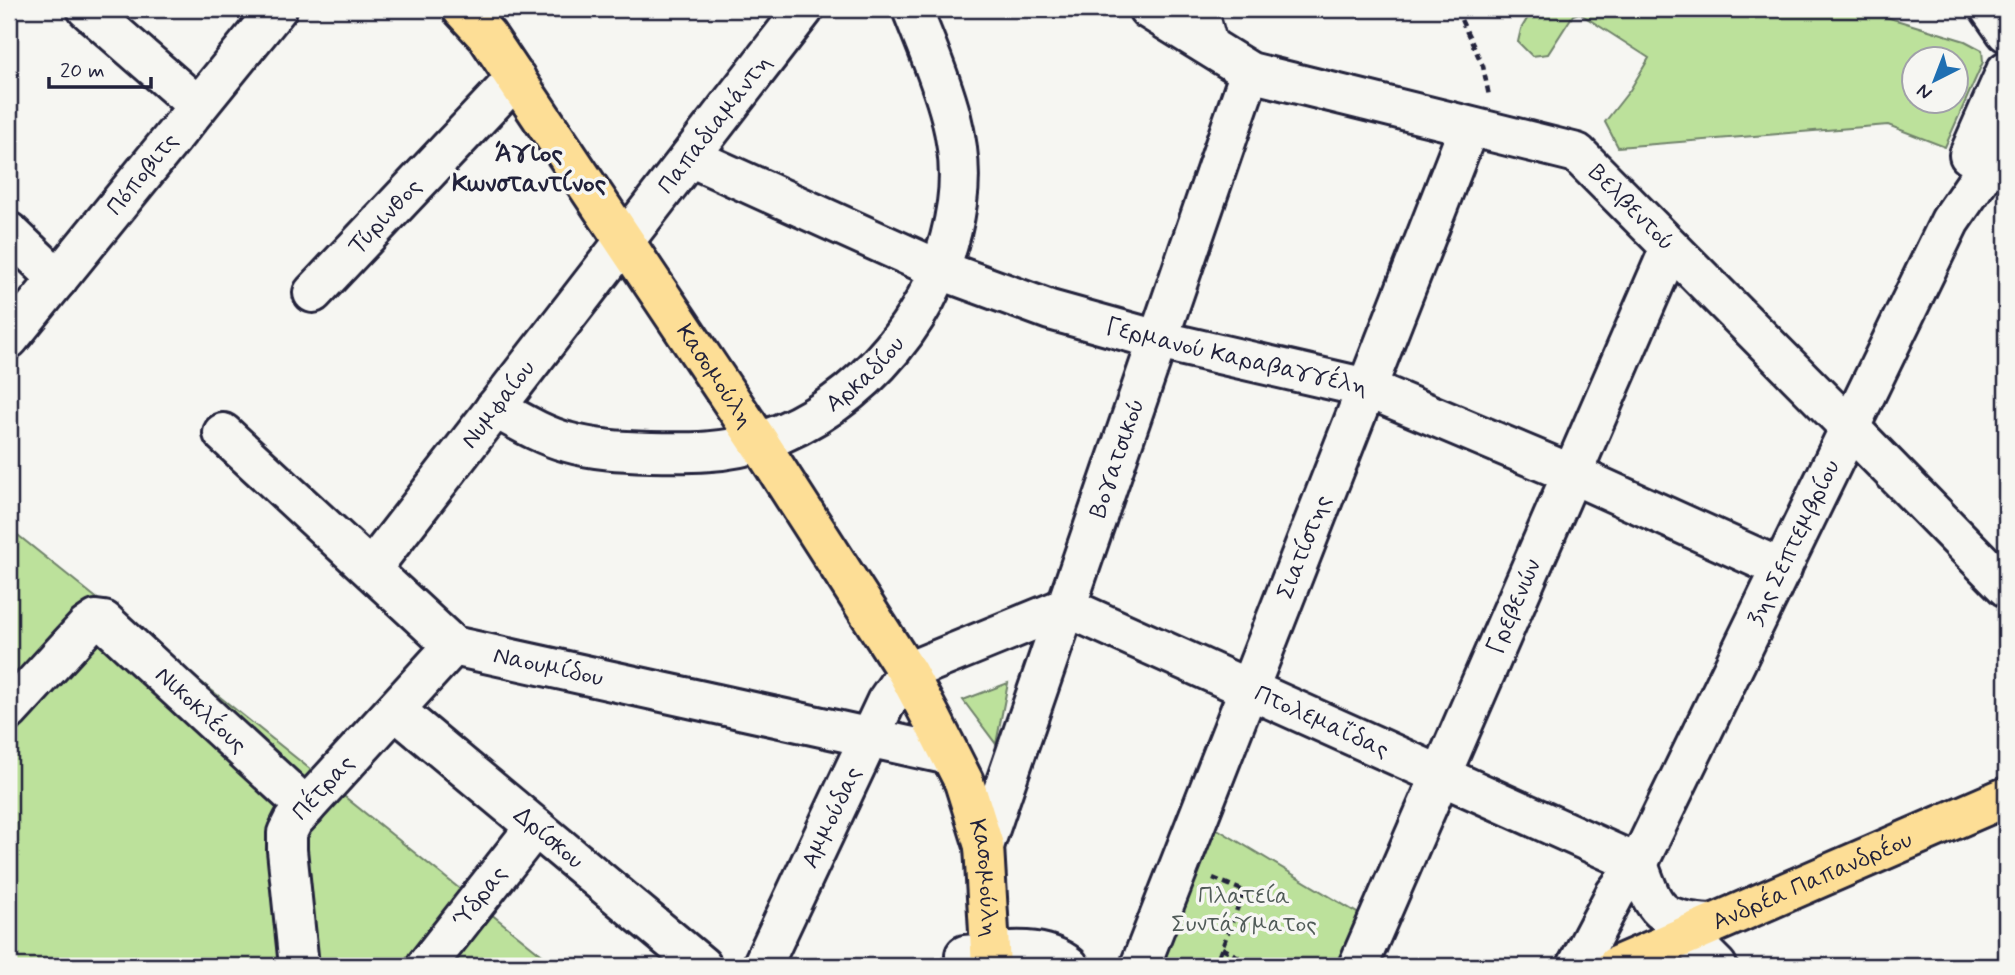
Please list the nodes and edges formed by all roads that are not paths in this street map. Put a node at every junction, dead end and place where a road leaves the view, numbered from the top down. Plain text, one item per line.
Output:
1 (87, 9) edge
2 (276, 9) edge
3 (463, 9) edge
4 (804, 9) edge
5 (912, 9) edge
6 (1148, 9) edge
7 (1208, 9) edge
8 (1990, 9) edge
9 (1996, 9) edge
10 (2006, 13) edge
11 (2006, 32) edge
12 (1235, 62) junction
13 (2006, 71) edge
14 (516, 78) junction
15 (198, 106) junction
16 (1478, 129) junction
17 (2006, 129) edge
18 (690, 156) junction
19 (1951, 221) junction
20 (9, 232) edge
21 (626, 239) junction
22 (1670, 248) junction
23 (938, 269) junction
24 (58, 279) junction
25 (313, 293) dead end
26 (9, 339) edge
27 (1158, 340) junction
28 (1367, 388) junction
29 (495, 408) junction
30 (1850, 428) junction
31 (223, 433) dead end
32 (760, 442) junction
33 (1572, 474) junction
34 (371, 569) junction
35 (1782, 569) junction
36 (2006, 587) edge
37 (1066, 607) junction
38 (453, 646) junction
39 (907, 672) junction
40 (1249, 689) junction
41 (395, 710) junction
42 (9, 712) edge
43 (871, 738) junction
44 (949, 755) junction
45 (1441, 776) junction
46 (2006, 797) edge
47 (306, 807) junction
48 (535, 827) junction
49 (984, 846) junction
50 (1638, 864) junction
51 (1698, 929) junction
52 (978, 960) edge
53 (1619, 964) edge
54 (299, 966) edge
55 (426, 966) edge
56 (702, 966) edge
57 (762, 966) edge
58 (1069, 966) edge
59 (1140, 966) edge
60 (1358, 966) edge
61 (1577, 966) edge
62 (1717, 966) edge

1 - 15 street
2 - 15 street, Πόποβιτς
3 - 14 main road, Κασομούλη
4 - 18 street, Παπαδιαμάντη
5 - 23 street, Αρκαδίου
6 - 12 street, Βελβεντού
7 - 12 lane
8 - 11 street
9 - 10 street
12 - 16 street, Βελβεντού
12 - 27 street, Βογατσικού
13 - 19 street, 3ης Σεπτεμβρίου
14 - 21 main road, Κασομούλη
14 - 25 street, Τύρινθος
15 - 24 street, Πόποβιτς
16 - 22 street, Βελβεντού
16 - 28 street, Σιατίστης
17 - 19 street, 3ης Σεπτεμβρίου
18 - 21 street, Παπαδιαμάντη
18 - 23 street, Γερμανού Καραβαγγέλη
19 - 30 street, 3ης Σεπτεμβρίου
20 - 24 street
21 - 29 street, Νυμφαίου
21 - 32 main road, Κασομούλη
22 - 30 street, Βελβεντού
22 - 33 street, Γρεβενών
23 - 27 street, Γερμανού Καραβαγγέλη
23 - 32 street, Αρκαδίου
24 - 26 street, Πόποβιτς
27 - 28 street, Γερμανού Καραβαγγέλη
27 - 37 street, Βογατσικού
28 - 33 street, Γερμανού Καραβαγγέλη
28 - 40 street, Σιατίστης
29 - 32 street, Αρκαδίου
29 - 34 street, Νυμφαίου
30 - 35 street, 3ης Σεπτεμβρίου
30 - 36 street, Βελβεντού
31 - 34 street
32 - 39 main road, Κασομούλη
33 - 35 street, Γερμανού Καραβαγγέλη
33 - 45 street, Γρεβενών
34 - 38 street
35 - 50 street, 3ης Σεπτεμβρίου
37 - 39 street
37 - 40 street, Πτολεμαΐδας
37 - 49 street, Βογατσικού
38 - 41 street, Πέτρας
38 - 43 street, Ναουμίδου
39 - 43 street, Αμμούδας
39 - 44 main road, Κασομούλη
40 - 45 street, Πτολεμαΐδας
40 - 59 street, Σιατίστης
41 - 47 street, Πέτρας
41 - 48 street, Δρίσκου
42 - 47 street, Νικοκλέους
43 - 44 street, Ναουμίδου
43 - 57 street, Αμμούδας
44 - 49 main road, Κασομούλη
44 - 52 main road, Κασομούλη
45 - 50 street, Πτολεμαΐδας
45 - 60 street, Γρεβενών
46 - 51 main road, Ανδρέα Παπανδρέου
47 - 54 street, Πέτρας
48 - 55 street, Ύδρας
48 - 56 street, Δρίσκου
49 - 52 main road, Κασομούλη
50 - 51 street
50 - 53 street, 3ης Σεπτεμβρίου
50 - 61 street, 3ης Σεπτεμβρίου
51 - 53 main road, Ανδρέα Παπανδρέου
51 - 62 street
52 - 58 street

